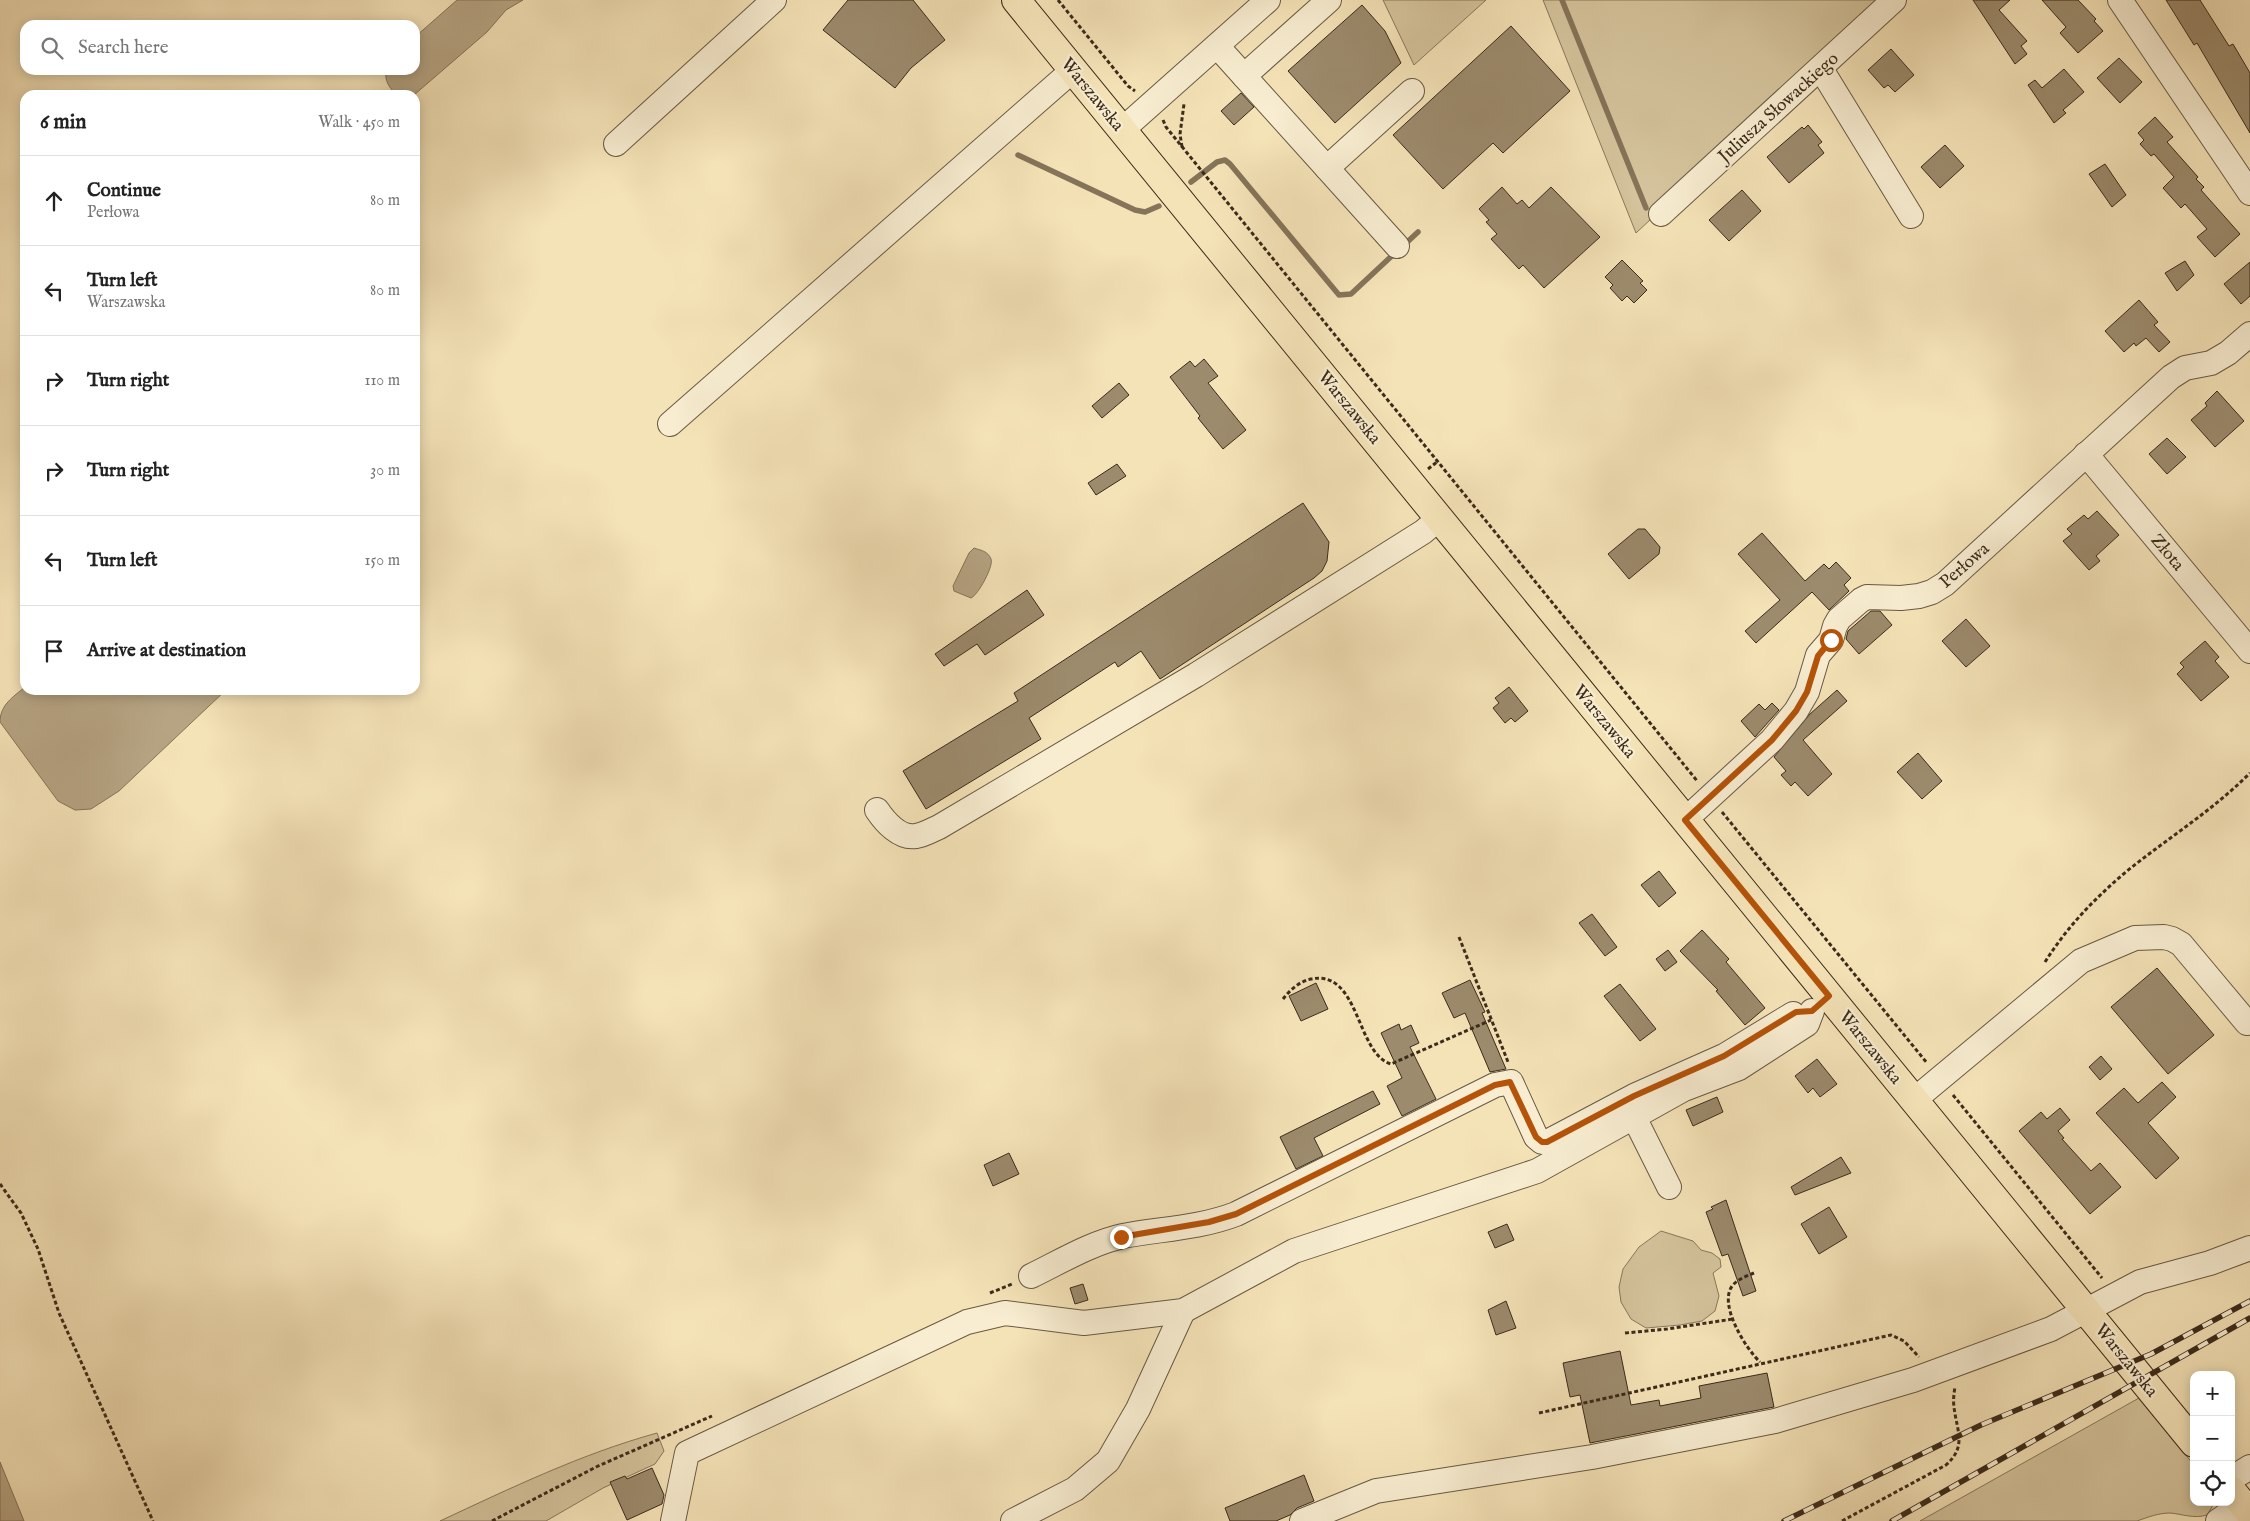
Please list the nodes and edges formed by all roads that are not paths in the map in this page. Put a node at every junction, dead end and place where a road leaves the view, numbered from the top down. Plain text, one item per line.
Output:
1 (774, 0) edge
2 (1016, 0) edge
3 (1268, 0) edge
4 (1328, 0) edge
5 (1894, 0) edge
6 (2120, 0) edge
7 (1217, 46) junction
8 (1821, 69) junction
9 (1073, 70) junction
10 (1244, 76) junction
11 (1412, 91) dead end
12 (1122, 130) junction
13 (616, 144) dead end
14 (1327, 168) junction
15 (2250, 193) edge
16 (1661, 214) dead end
17 (1911, 216) dead end
18 (1397, 246) dead end
19 (2250, 334) edge
20 (670, 424) dead end
21 (2082, 458) junction
22 (1440, 518) junction
23 (2250, 651) edge
24 (877, 810) dead end
25 (1685, 820) junction
26 (1820, 1003) junction
27 (2247, 1023) dead end
28 (1914, 1100) junction
29 (1634, 1117) junction
30 (1668, 1187) dead end
31 (2250, 1248) edge
32 (1031, 1276) dead end
33 (2086, 1310) junction
34 (1183, 1311) junction
35 (2190, 1438) edge
36 (2250, 1467) edge
37 (2235, 1476) edge
38 (2242, 1502) edge
39 (673, 1521) edge
40 (1012, 1521) edge
41 (1302, 1521) edge
42 (2218, 1521) edge

1 - 13 street
2 - 9 main road, Warszawska
3 - 7 street
4 - 10 street
5 - 8 street, Juliusza Słowackiego
6 - 15 street
7 - 10 street
7 - 12 street
8 - 16 street, Juliusza Słowackiego
8 - 17 street
9 - 12 main road, Warszawska
9 - 20 street
10 - 14 street
11 - 14 street
12 - 22 main road, Warszawska
14 - 18 street
19 - 21 street, Perłowa
21 - 23 street, Złota
21 - 25 street, Perłowa
22 - 24 street
22 - 25 main road, Warszawska
25 - 26 main road, Warszawska
26 - 28 main road, Warszawska
26 - 29 street
26 - 32 street
27 - 28 street
28 - 33 main road, Warszawska
29 - 30 street
29 - 34 street
31 - 33 street
33 - 35 main road, Warszawska
33 - 41 street
34 - 39 street
34 - 40 street
36 - 37 street
38 - 42 street

